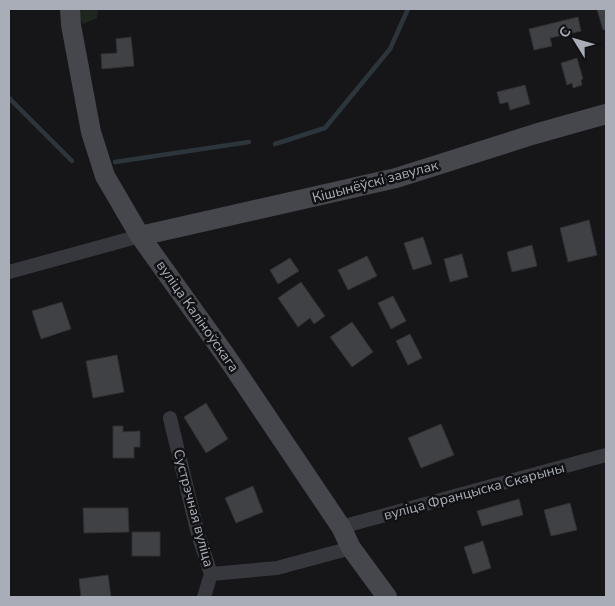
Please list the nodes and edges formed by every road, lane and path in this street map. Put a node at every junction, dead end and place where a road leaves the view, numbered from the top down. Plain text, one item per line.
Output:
1 (70, 9) edge
2 (606, 114) edge
3 (140, 236) junction
4 (9, 272) edge
5 (170, 418) dead end
6 (606, 455) edge
7 (341, 527) junction
8 (351, 548) junction
9 (212, 574) junction
10 (204, 597) edge
11 (387, 597) edge

1 - 3 main road, вуліца Каліноўскага
2 - 3 main road, Кішынёўскі завулак
3 - 4 street
3 - 7 main road, вуліца Каліноўскага
5 - 9 street, Сустрэчная вуліца
6 - 7 street, вуліца Францыска Скарыны
7 - 8 main road, вуліца Каліноўскага
8 - 9 street
8 - 11 main road, вуліца Каліноўскага
9 - 10 street, Сустрэчная вуліца

